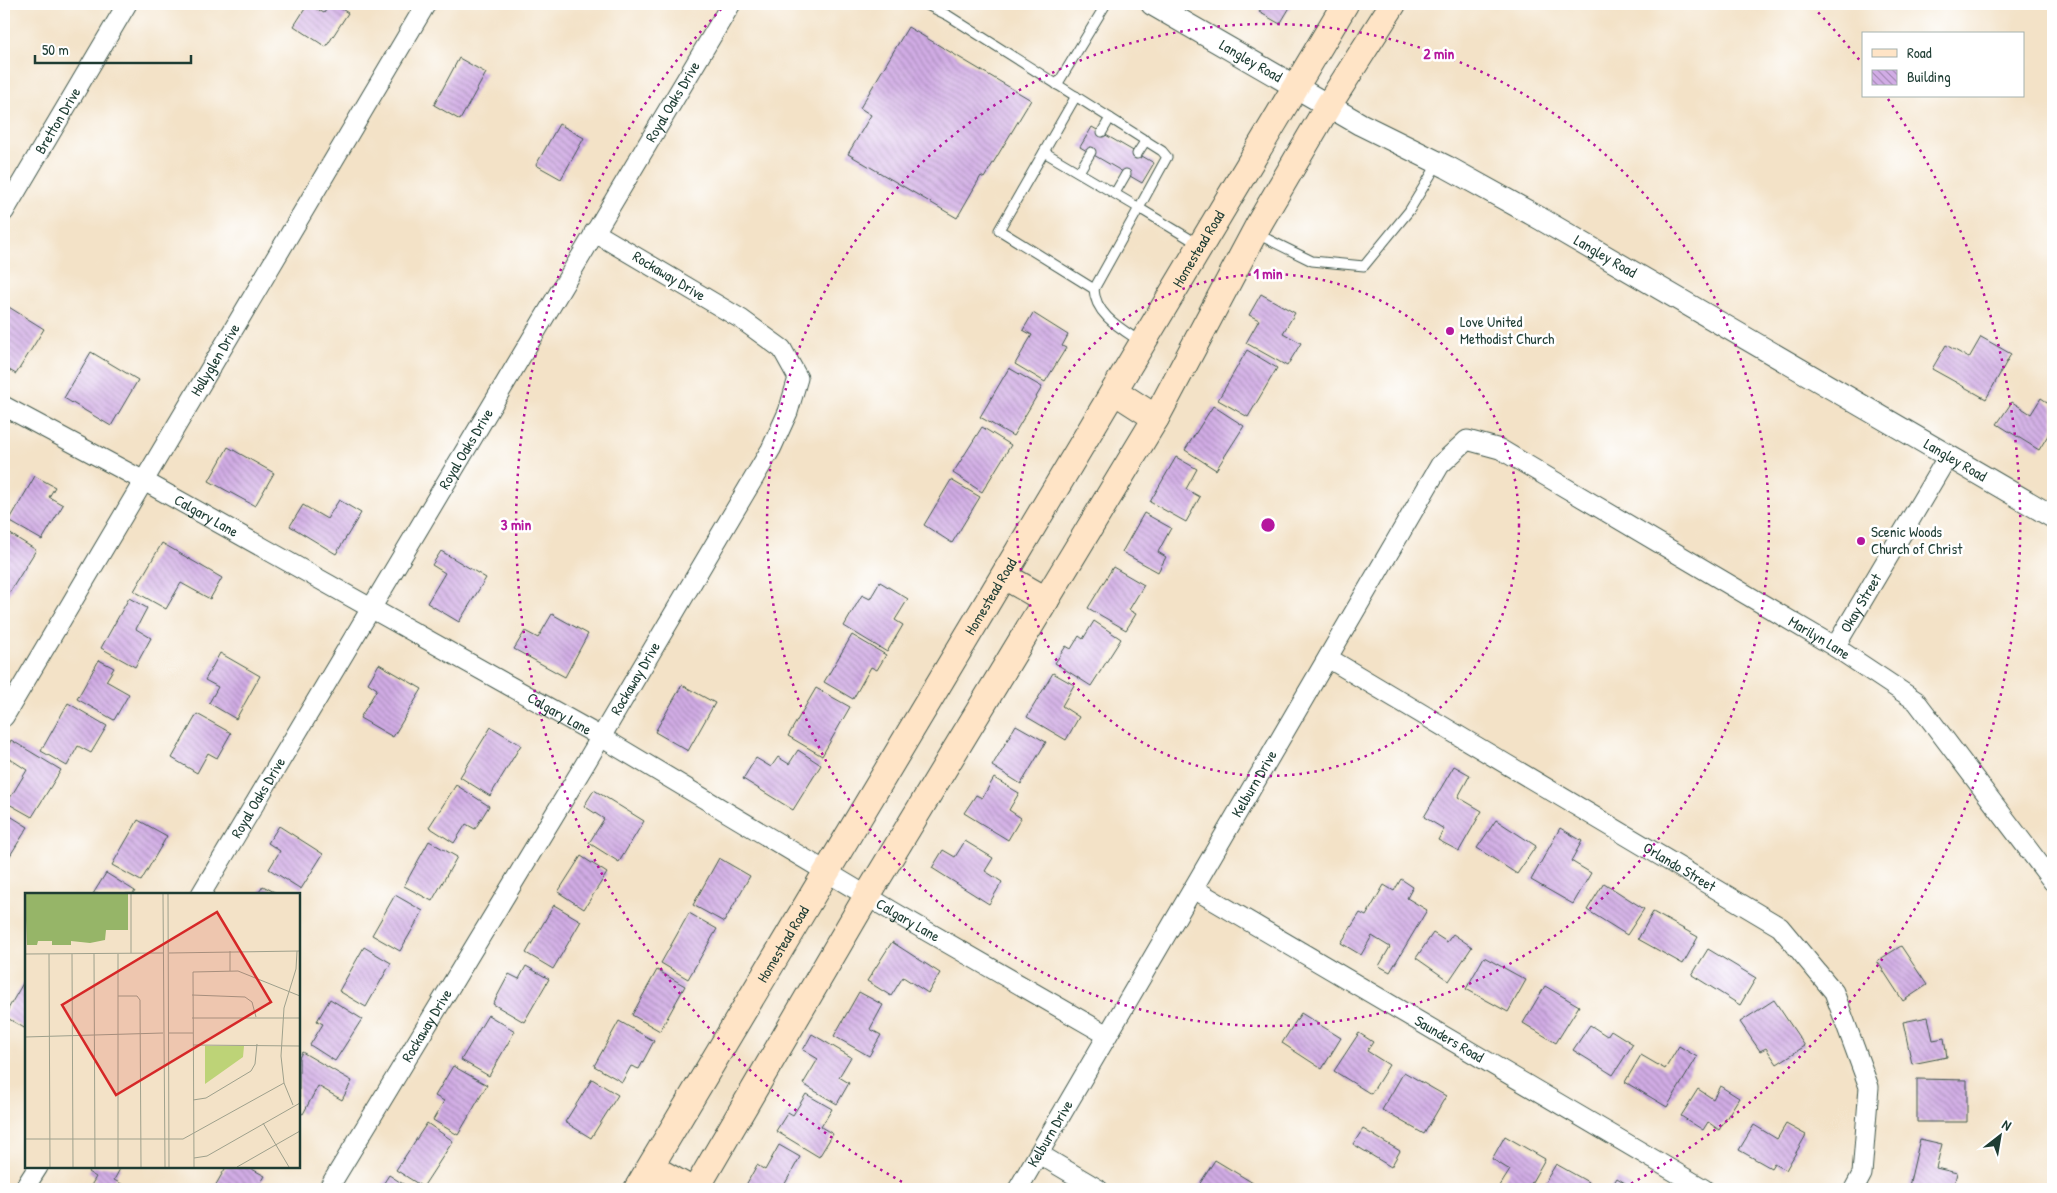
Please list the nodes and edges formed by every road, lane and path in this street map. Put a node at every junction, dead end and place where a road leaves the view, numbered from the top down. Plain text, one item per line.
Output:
1 (127, 4) edge
2 (426, 4) edge
3 (731, 4) edge
4 (924, 4) edge
5 (1106, 4) edge
6 (1345, 4) edge
7 (1393, 4) edge
8 (1159, 6) edge
9 (1057, 85) junction
10 (1296, 87) junction
11 (1076, 96) junction
12 (1328, 106) junction
13 (1110, 118) junction
14 (1102, 132) dead end
15 (1146, 140) junction
16 (1044, 152) junction
17 (1091, 152) dead end
18 (1137, 154) dead end
19 (1438, 162) junction
20 (1080, 172) junction
21 (1126, 174) dead end
22 (1115, 193) junction
23 (1138, 208) junction
24 (4, 212) edge
25 (594, 232) junction
26 (1255, 232) junction
27 (1201, 246) junction
28 (1094, 289) junction
29 (1143, 344) junction
30 (1114, 391) junction
31 (4, 406) edge
32 (1156, 418) junction
33 (1948, 456) junction
34 (1526, 464) joint
35 (144, 481) junction
36 (2053, 517) edge
37 (1004, 576) junction
38 (1046, 600) junction
39 (372, 608) junction
40 (1835, 647) junction
41 (1328, 658) junction
42 (4, 717) edge
43 (601, 737) junction
44 (828, 873) junction
45 (2053, 882) edge
46 (1194, 889) junction
47 (202, 893) edge
48 (866, 896) junction
49 (1107, 1035) junction
50 (1039, 1154) junction
51 (651, 1167) junction
52 (37, 1168) edge
53 (24, 1189) edge
54 (328, 1189) edge
55 (637, 1189) edge
56 (690, 1189) edge
57 (696, 1189) edge
58 (1018, 1189) edge
59 (1098, 1189) edge
60 (1704, 1189) edge
61 (1854, 1189) edge

1 - 24 street, Bretton Drive
2 - 35 street, Hollyglen Drive
3 - 25 street, Royal Oaks Drive
4 - 9 lane
5 - 9 lane
6 - 10 main road, Homestead Road
7 - 12 main road
8 - 10 street, Langley Road
9 - 11 lane
10 - 12 street, Langley Road
10 - 27 main road, Homestead Road
11 - 13 lane
11 - 16 lane
12 - 19 street, Langley Road
12 - 26 main road
13 - 14 lane
13 - 15 lane
15 - 18 lane
15 - 23 lane
16 - 20 lane
16 - 28 lane
17 - 20 lane
19 - 26 lane
19 - 33 street, Langley Road
20 - 22 lane
21 - 22 lane
22 - 23 lane
23 - 27 lane
23 - 28 lane
25 - 39 street, Royal Oaks Drive
25 - 43 street, Rockaway Drive
26 - 32 main road
27 - 29 main road, Homestead Road
28 - 29 lane
29 - 30 main road, Homestead Road
30 - 32 main road
30 - 37 main road, Homestead Road
31 - 35 street, Calgary Lane
32 - 38 main road
33 - 36 street, Langley Road
33 - 40 street, Okay Street
34 - 40 street, Marilyn Lane
34 - 41 street, Kelburn Drive
35 - 39 street, Calgary Lane
35 - 42 street, Hollyglen Drive
37 - 38 main road
37 - 44 main road, Homestead Road
38 - 48 main road
39 - 43 street, Calgary Lane
39 - 47 street, Royal Oaks Drive
40 - 45 street, Marilyn Lane
41 - 46 street, Kelburn Drive
41 - 61 street, Orlando Street
43 - 44 street, Calgary Lane
43 - 54 street, Rockaway Drive
44 - 48 street, Calgary Lane
44 - 51 main road, Homestead Road
46 - 49 street, Kelburn Drive
46 - 60 street, Saunders Road
48 - 49 street, Calgary Lane
48 - 57 main road
49 - 50 street, Kelburn Drive
50 - 58 street, Kelburn Drive
50 - 59 street
51 - 55 main road, Homestead Road
51 - 56 main road
52 - 53 street

